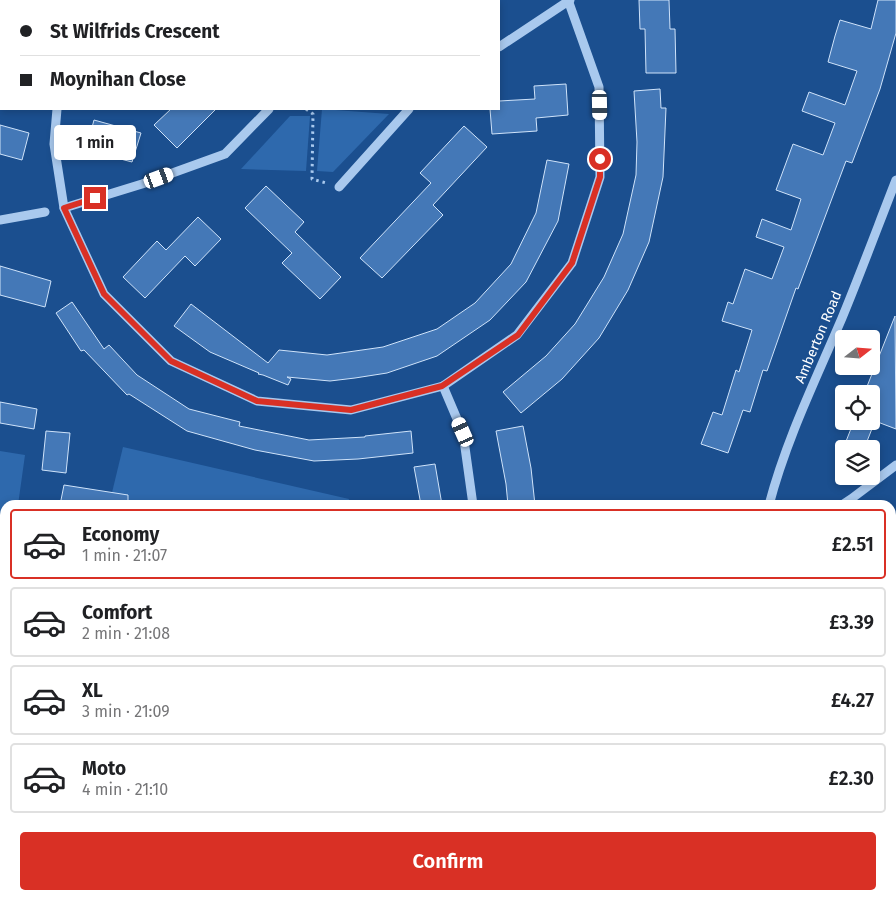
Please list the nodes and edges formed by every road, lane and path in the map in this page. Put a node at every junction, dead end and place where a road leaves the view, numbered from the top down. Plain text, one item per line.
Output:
1 (569, 0) edge
2 (500, 46) edge
3 (57, 110) edge
4 (268, 110) edge
5 (307, 110) edge
6 (408, 110) edge
7 (896, 180) edge
8 (339, 187) joint
9 (64, 208) junction
10 (46, 212) dead end
11 (0, 220) edge
12 (442, 386) junction
13 (896, 465) edge
14 (472, 500) edge
15 (770, 500) edge
16 (850, 500) edge

1 - 2 street
1 - 12 street
3 - 9 street
4 - 9 street
5 - 8 path
6 - 8 street
7 - 15 street, Amberton Road
9 - 12 street
10 - 11 street
12 - 14 street
13 - 16 street

